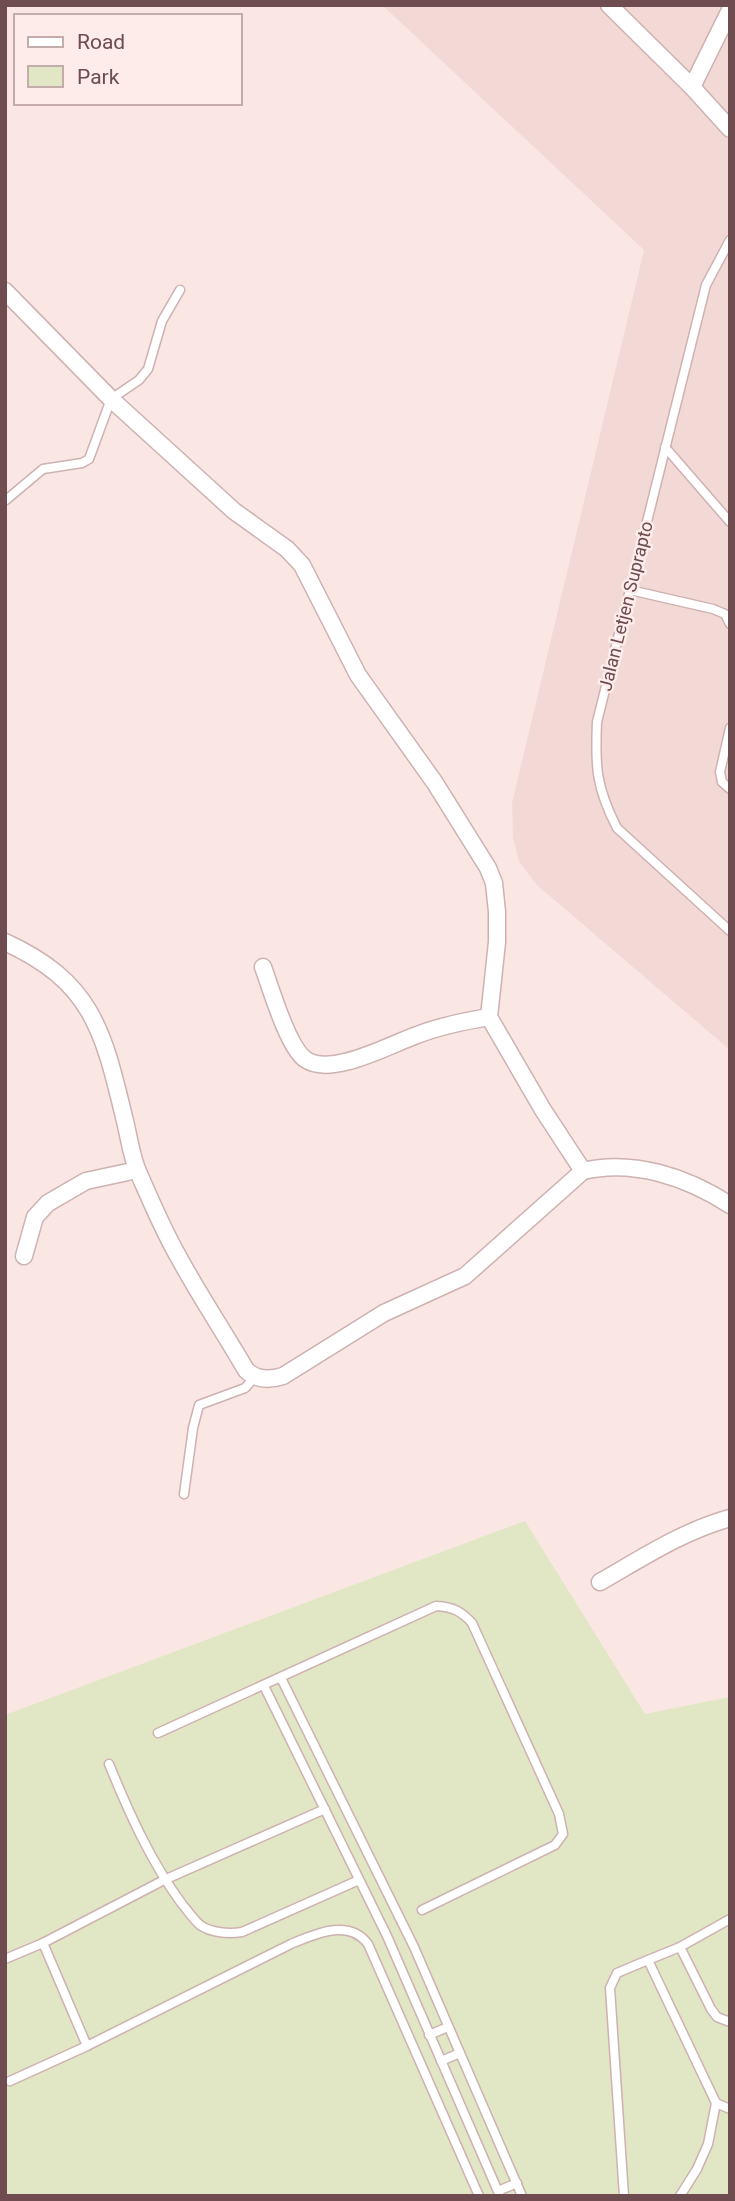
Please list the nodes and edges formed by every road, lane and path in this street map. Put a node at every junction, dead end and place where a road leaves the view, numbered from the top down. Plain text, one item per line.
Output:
1 (609, 5) edge
2 (730, 10) edge
3 (692, 87) junction
4 (730, 129) edge
5 (730, 240) edge
6 (180, 290) dead end
7 (5, 291) edge
8 (111, 399) junction
9 (665, 447) junction
10 (6, 500) edge
11 (730, 522) edge
12 (630, 590) junction
13 (730, 624) edge
14 (730, 727) edge
15 (730, 789) edge
16 (730, 931) edge
17 (5, 942) edge
18 (263, 968) dead end
19 (489, 1017) junction
20 (137, 1170) junction
21 (583, 1171) junction
22 (730, 1205) edge
23 (24, 1256) dead end
24 (255, 1377) junction
25 (184, 1494) dead end
26 (730, 1518) edge
27 (600, 1582) dead end
28 (281, 1678) junction
29 (264, 1685) junction
30 (158, 1733) dead end
31 (109, 1764) dead end
32 (325, 1809) junction
33 (164, 1880) junction
34 (359, 1880) junction
35 (422, 1910) dead end
36 (730, 1919) edge
37 (404, 1928) junction
38 (387, 1936) junction
39 (43, 1943) junction
40 (680, 1947) junction
41 (5, 1959) edge
42 (648, 1960) junction
43 (730, 2022) edge
44 (448, 2027) junction
45 (429, 2035) junction
46 (88, 2046) junction
47 (460, 2053) junction
48 (440, 2061) junction
49 (10, 2081) dead end
50 (716, 2103) junction
51 (730, 2109) edge
52 (517, 2183) junction
53 (499, 2193) edge
54 (479, 2196) edge
55 (522, 2196) edge
56 (624, 2196) edge
57 (680, 2196) edge

1 - 3 street
2 - 3 street
3 - 4 street
5 - 9 lane, Jalan Letjen Suprapto
6 - 8 lane
7 - 8 street
8 - 10 lane
8 - 19 street
9 - 11 lane
9 - 12 lane, Jalan Letjen Suprapto
12 - 13 lane
12 - 16 lane, Jalan Letjen Suprapto
14 - 15 lane
17 - 20 street
18 - 19 street
19 - 21 street
20 - 23 street
20 - 24 street
21 - 22 street
21 - 24 street
24 - 25 lane
26 - 27 street
28 - 29 lane
28 - 35 lane
28 - 37 lane
29 - 30 lane
29 - 32 lane
31 - 33 lane
32 - 33 lane
32 - 34 lane
33 - 34 lane
33 - 39 lane
34 - 38 lane
36 - 40 lane
37 - 38 lane
37 - 44 lane
38 - 45 lane
39 - 41 lane
39 - 46 lane
40 - 42 lane
40 - 43 lane
42 - 50 lane
42 - 56 lane
44 - 45 lane
44 - 47 lane
45 - 48 lane
46 - 49 lane
46 - 54 lane
47 - 48 lane
47 - 52 lane
48 - 53 lane
50 - 51 lane
50 - 57 lane
52 - 53 lane
52 - 55 lane

